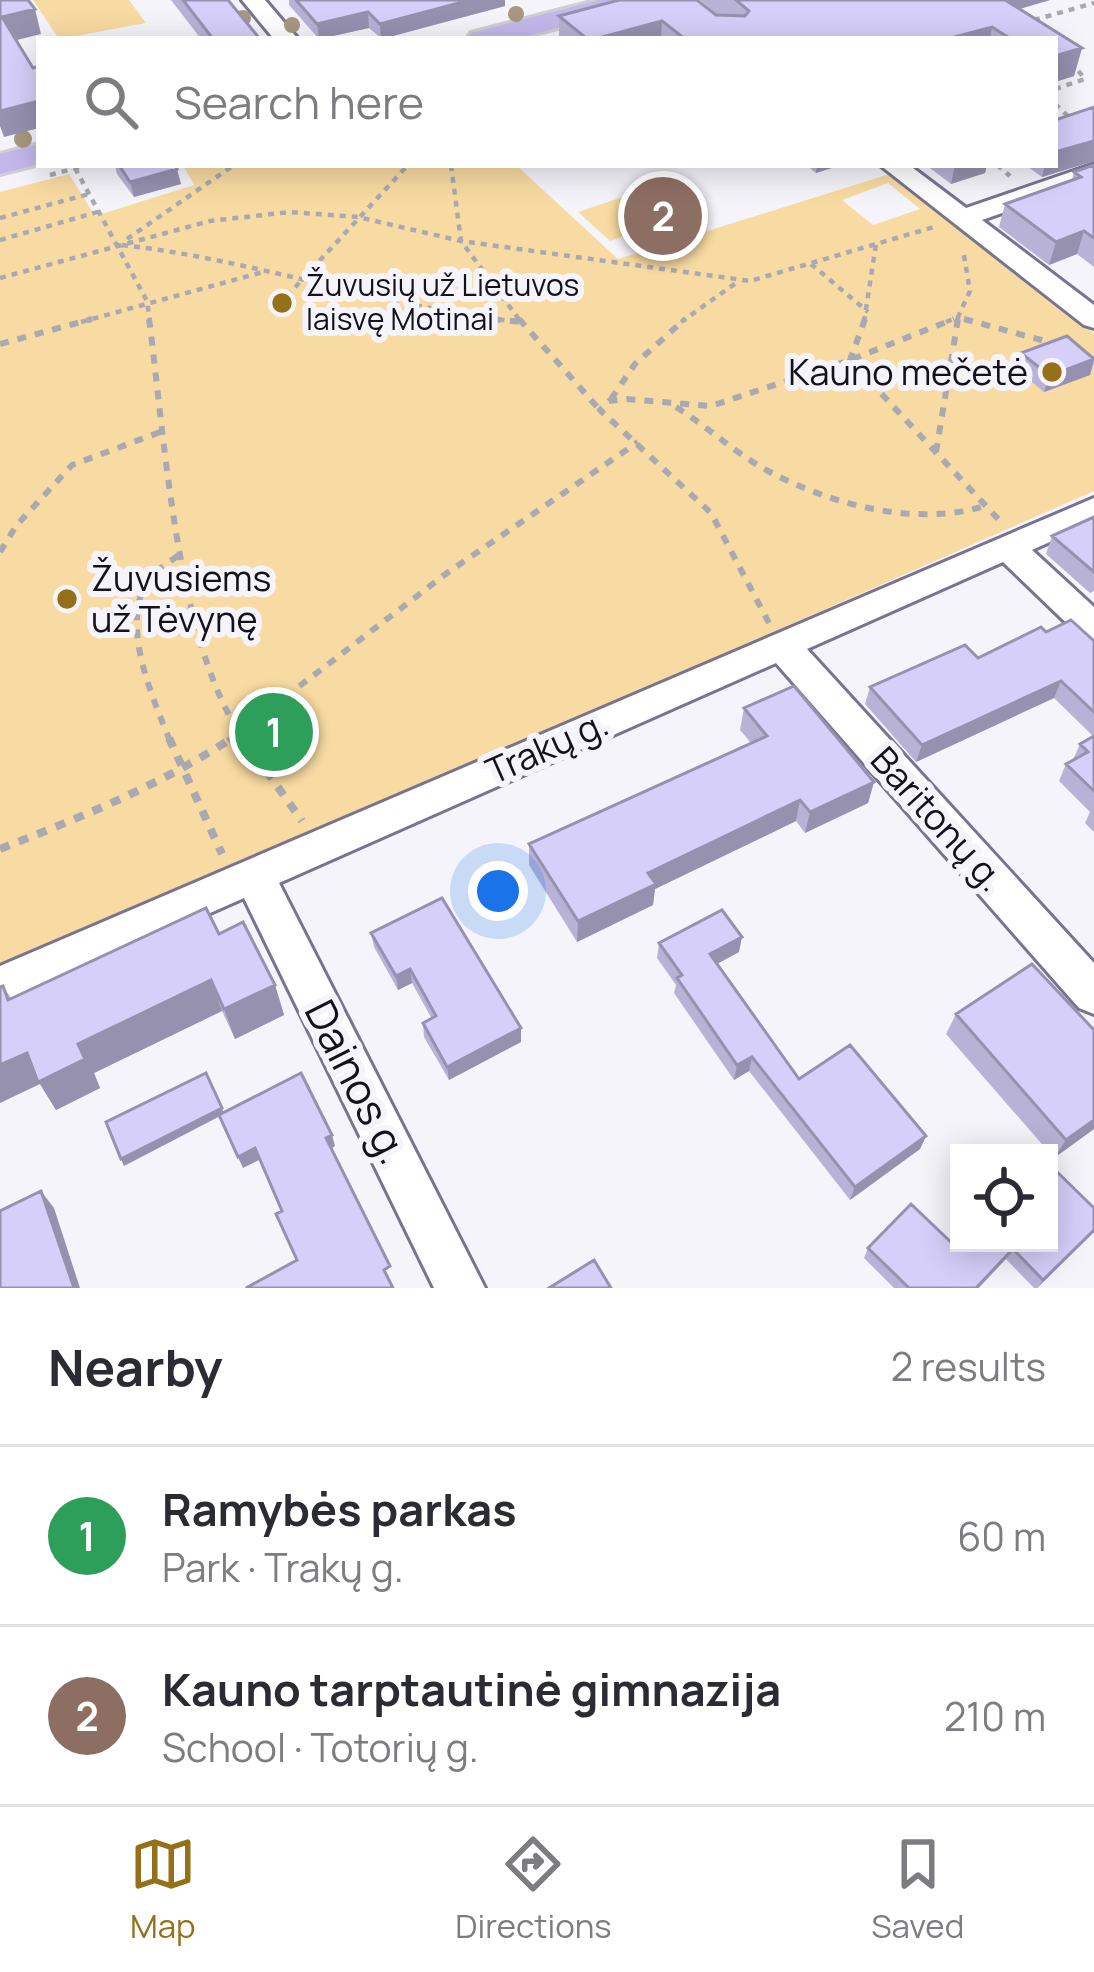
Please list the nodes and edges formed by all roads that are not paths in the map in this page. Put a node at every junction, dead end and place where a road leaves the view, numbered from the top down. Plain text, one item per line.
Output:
1 (253, 0) edge
2 (632, 0) edge
3 (283, 36) edge
4 (493, 36) edge
5 (36, 155) edge
6 (0, 164) edge
7 (897, 168) edge
8 (1094, 172) edge
9 (963, 218) junction
10 (1094, 320) edge
11 (1094, 509) edge
12 (1014, 543) junction
13 (1094, 628) edge
14 (782, 644) junction
15 (245, 880) junction
16 (0, 986) edge
17 (1094, 994) edge
18 (460, 1288) edge

1 - 3 street
2 - 4 main road
5 - 6 main road
7 - 9 street
8 - 9 street
9 - 10 street
11 - 12 street, Trakų g.
12 - 13 street
12 - 14 street, Trakų g.
14 - 15 street, Trakų g.
14 - 17 street, Baritonų g.
15 - 16 street, Trakų g.
15 - 18 street, Dainos g.

